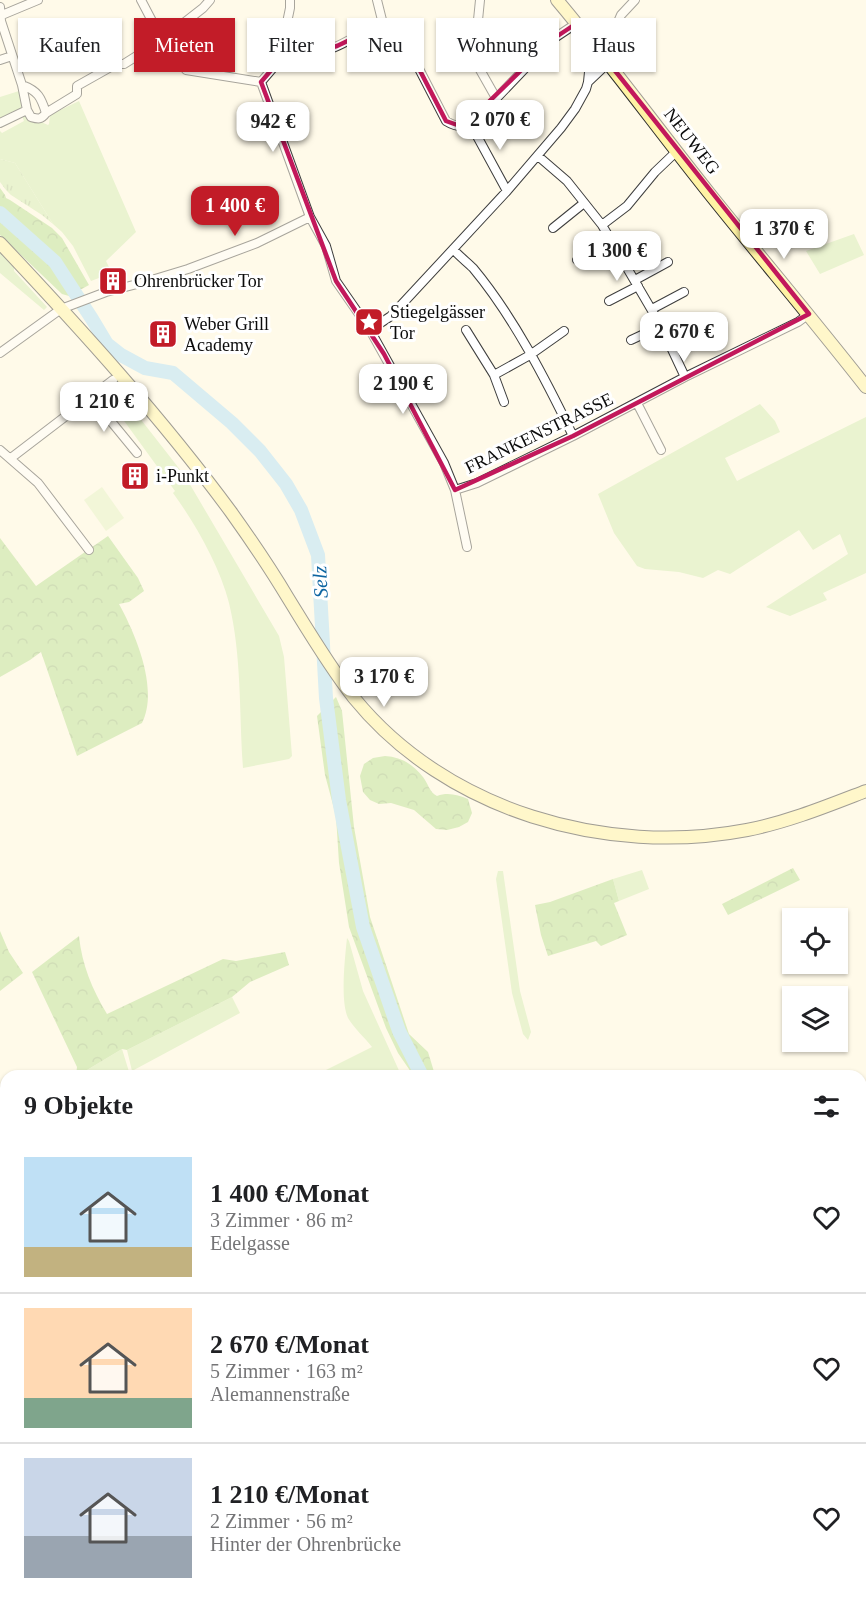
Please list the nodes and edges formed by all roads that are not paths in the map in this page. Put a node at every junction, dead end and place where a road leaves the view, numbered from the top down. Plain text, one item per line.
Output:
1 (38, 0) edge
2 (141, 0) edge
3 (210, 0) edge
4 (290, 0) edge
5 (377, 0) edge
6 (480, 0) edge
7 (557, 0) edge
8 (635, 0) edge
9 (1, 11) edge
10 (150, 18) edge
11 (190, 18) edge
12 (288, 18) edge
13 (382, 18) edge
14 (573, 18) edge
15 (620, 18) edge
16 (571, 27) edge
17 (12, 56) junction
18 (134, 58) edge
19 (0, 60) edge
20 (16, 66) joint
21 (198, 72) edge
22 (270, 72) edge
23 (420, 72) edge
24 (589, 72) edge
25 (599, 72) edge
26 (615, 72) edge
27 (261, 82) junction
28 (588, 82) junction
29 (22, 85) junction
30 (496, 99) junction
31 (27, 110) junction
32 (46, 113) junction
33 (0, 123) edge
34 (471, 125) junction
35 (677, 151) junction
36 (538, 156) junction
37 (507, 191) junction
38 (584, 203) junction
39 (310, 217) junction
40 (602, 225) junction
41 (553, 228) dead end
42 (609, 238) junction
43 (0, 243) edge
44 (453, 249) junction
45 (577, 260) dead end
46 (668, 262) dead end
47 (637, 283) junction
48 (684, 292) dead end
49 (609, 301) dead end
50 (61, 309) junction
51 (652, 309) junction
52 (809, 314) junction
53 (661, 326) junction
54 (370, 330) junction
55 (466, 330) dead end
56 (564, 331) dead end
57 (631, 340) dead end
58 (0, 353) edge
59 (531, 355) junction
60 (494, 375) junction
61 (685, 377) junction
62 (113, 380) dead end
63 (866, 387) edge
64 (92, 397) junction
65 (504, 402) dead end
66 (637, 403) junction
67 (573, 436) junction
68 (0, 450) edge
69 (661, 450) dead end
70 (137, 453) dead end
71 (11, 458) junction
72 (454, 490) junction
73 (467, 547) dead end
74 (89, 550) dead end
75 (866, 791) edge

1 - 9 street
2 - 10 street
3 - 11 street
4 - 12 street
5 - 13 street
6 - 30 street
7 - 14 main road, NEUWEG
8 - 15 street
9 - 17 street
16 - 30 street
17 - 19 street
17 - 20 street
18 - 32 street
20 - 29 street
21 - 27 street
22 - 27 street
23 - 34 street
24 - 28 street
25 - 28 street
26 - 35 main road, NEUWEG
27 - 39 street
28 - 36 street
29 - 31 street
29 - 32 street
30 - 34 street
31 - 32 street
31 - 33 street
34 - 37 street
35 - 40 street
35 - 52 main road, NEUWEG
36 - 37 street
36 - 38 street
37 - 44 street
38 - 40 street
38 - 41 street
39 - 50 street
39 - 54 street
40 - 42 street
42 - 45 street
42 - 47 street
43 - 50 main road
44 - 54 street
44 - 59 street
46 - 47 street
47 - 49 street
47 - 51 street
48 - 51 street
50 - 58 street
50 - 75 main road
51 - 53 street
52 - 61 street, FRANKENSTRASSE
52 - 63 main road, NEUWEG
53 - 57 street
53 - 61 street
54 - 72 street
55 - 60 street
56 - 59 street
59 - 60 street
59 - 67 street
60 - 65 street
61 - 66 street, FRANKENSTRASSE
62 - 64 street
64 - 70 street
64 - 71 street
66 - 67 street, FRANKENSTRASSE
66 - 69 street, FRANKENSTRASSE
67 - 72 street, FRANKENSTRASSE
68 - 71 street
71 - 74 street
72 - 73 street

